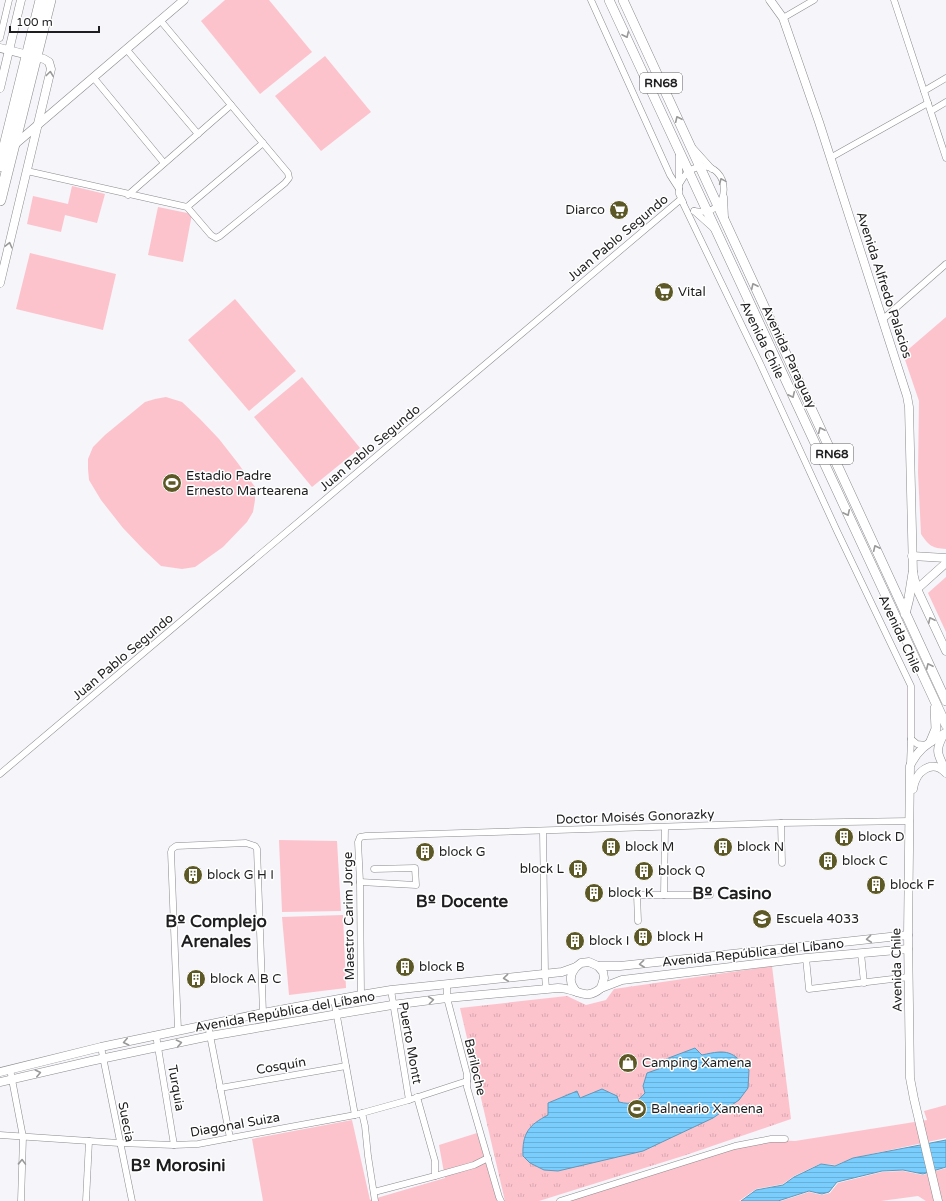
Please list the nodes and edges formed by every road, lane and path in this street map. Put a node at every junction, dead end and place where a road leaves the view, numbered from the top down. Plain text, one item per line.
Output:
1 (9, 0) edge
2 (21, 0) edge
3 (41, 0) edge
4 (50, 0) edge
5 (184, 0) edge
6 (591, 0) edge
7 (609, 0) edge
8 (623, 0) edge
9 (770, 0) edge
10 (814, 0) edge
11 (894, 0) edge
12 (782, 18) junction
13 (160, 20) junction
14 (0, 38) edge
15 (0, 48) edge
16 (9, 50) junction
17 (127, 50) junction
18 (32, 56) junction
19 (93, 78) junction
20 (946, 78) edge
21 (0, 88) edge
22 (924, 91) junction
23 (45, 99) junction
24 (946, 102) edge
25 (928, 104) junction
26 (60, 105) junction
27 (231, 105) junction
28 (931, 111) junction
29 (38, 124) junction
30 (198, 134) junction
31 (263, 143) junction
32 (689, 143) junction
33 (679, 148) junction
34 (3, 153) edge
35 (830, 158) junction
36 (946, 158) edge
37 (164, 163) junction
38 (700, 167) junction
39 (714, 170) junction
40 (27, 171) junction
41 (689, 171) junction
42 (680, 186) junction
43 (724, 194) junction
44 (128, 195) junction
45 (681, 199) junction
46 (0, 200) edge
47 (717, 206) junction
48 (187, 207) junction
49 (694, 211) junction
50 (708, 212) junction
51 (725, 223) junction
52 (717, 232) junction
53 (946, 264) edge
54 (0, 283) edge
55 (882, 320) junction
56 (912, 556) junction
57 (946, 558) edge
58 (946, 563) edge
59 (913, 573) junction
60 (917, 589) junction
61 (909, 598) junction
62 (906, 614) junction
63 (946, 651) edge
64 (943, 694) edge
65 (934, 700) junction
66 (946, 701) edge
67 (946, 730) edge
68 (912, 739) junction
69 (928, 743) junction
70 (910, 766) junction
71 (946, 772) edge
72 (0, 774) edge
73 (910, 803) junction
74 (910, 821) junction
75 (781, 823) junction
76 (665, 827) junction
77 (543, 831) junction
78 (360, 837) joint
79 (782, 863) dead end
80 (374, 869) dead end
81 (360, 882) junction
82 (664, 895) junction
83 (710, 895) dead end
84 (638, 921) dead end
85 (908, 935) junction
86 (908, 949) junction
87 (764, 951) junction
88 (861, 953) junction
89 (727, 955) junction
90 (806, 958) junction
91 (765, 963) junction
92 (598, 966) junction
93 (576, 967) junction
94 (724, 968) junction
95 (545, 974) junction
96 (909, 977) junction
97 (864, 983) junction
98 (447, 984) junction
99 (601, 988) junction
100 (546, 989) junction
101 (391, 990) junction
102 (578, 992) junction
103 (361, 995) junction
104 (447, 998) junction
105 (334, 1000) junction
106 (392, 1005) junction
107 (263, 1013) junction
108 (338, 1014) junction
109 (208, 1025) junction
110 (178, 1030) junction
111 (156, 1035) junction
112 (210, 1036) junction
113 (101, 1047) junction
114 (158, 1047) junction
115 (103, 1059) junction
116 (346, 1066) junction
117 (10, 1069) junction
118 (0, 1072) edge
119 (13, 1079) junction
120 (467, 1081) junction
121 (0, 1082) edge
122 (220, 1088) junction
123 (417, 1097) junction
124 (409, 1100) junction
125 (359, 1114) junction
126 (0, 1135) edge
127 (23, 1137) junction
128 (230, 1138) junction
129 (786, 1139) dead end
130 (89, 1141) junction
131 (119, 1143) junction
132 (174, 1145) junction
133 (488, 1156) junction
134 (435, 1176) junction
135 (374, 1192) junction
136 (21, 1201) edge
137 (86, 1201) edge
138 (132, 1201) edge
139 (375, 1201) edge
140 (501, 1201) edge
141 (560, 1201) edge
142 (938, 1201) edge

1 - 14 street
2 - 16 street
3 - 18 highway
4 - 18 highway
5 - 13 street
6 - 42 street
7 -> 33 main road, Avenida Paraguay / RN68
32 -> 8 main road, Avenida Paraguay / RN68
9 - 12 street, Avenida Alfredo Palacios
10 - 12 street
11 - 22 street
12 - 35 street, Avenida Alfredo Palacios
13 - 17 street
13 - 27 street
15 - 16 street
16 - 18 street
16 - 21 street
17 - 19 street
17 - 30 street
23 -> 18 street
18 - 34 highway
19 - 26 street
19 - 37 street
20 - 22 street
22 - 25 street
23 - 26 street
23 - 29 street
24 - 28 street
25 - 28 street
25 - 35 street
26 - 29 street
27 - 30 street
27 - 31 street
28 - 36 street
29 - 34 street
29 - 40 street
30 - 37 street
31 - 48 street
31 - 48 street
32 - 38 main road, Avenida Paraguay / RN68
32 - 39 street
33 - 41 main road, Avenida Paraguay / RN68
33 - 42 street
34 - 46 highway
35 - 55 street, Avenida Alfredo Palacios
37 - 44 street
38 - 39 street
38 - 41 street
38 - 47 main road, Avenida Paraguay / RN68
43 -> 39 street
40 - 44 street
54 -> 40 street
41 - 42 street
41 - 50 main road, Avenida Paraguay / RN68
42 - 45 street, Avenida Chile
43 - 47 street
43 - 51 street
44 - 48 street
45 - 49 street
45 - 68 street, Avenida Chile
45 - 72 street, Juan Pablo Segundo
47 - 50 street
47 - 51 main road, Avenida Paraguay / RN68
49 - 50 street
49 - 52 street
50 - 52 main road, Avenida Paraguay / RN68
62 -> 51 main road, Avenida Paraguay / RN68
52 -> 65 main road, Avenida Paraguay / RN68
53 - 55 street
55 - 56 street, Avenida Alfredo Palacios
56 - 57 street
56 - 59 street, Avenida Alfredo Palacios
58 - 60 street
59 - 60 street, Avenida Alfredo Palacios
59 - 61 main road
60 - 61 main road
63 -> 60 street, Avenida Alfredo Palacios
61 - 62 main road
64 -> 62 main road, Avenida Paraguay / RN68
64 - 66 main road, Avenida Paraguay / RN68
65 - 67 main road, Avenida Paraguay / RN68
65 - 69 main road
67 - 69 street
67 - 71 street
68 - 69 street
68 - 70 street, Avenida Chile
69 - 70 street
70 - 73 street, Avenida Chile
71 - 73 street
73 - 74 street, Avenida Chile
74 - 75 street, Doctor Moisés Gonorazky
74 - 85 street, Avenida Chile
75 - 76 street, Doctor Moisés Gonorazky
75 - 79 street
76 - 77 street, Doctor Moisés Gonorazky
76 - 82 street
77 - 78 street, Doctor Moisés Gonorazky
77 - 95 street
78 - 81 street, Maestro Carim Jorge
80 - 81 street
81 - 103 street, Maestro Carim Jorge
82 - 83 street
82 - 84 street
85 - 86 street, Avenida Chile
85 -> 87 street, Avenida República del Líbano
86 - 88 street, Avenida República del Líbano
86 - 96 street, Avenida Chile
87 - 89 street, Avenida República del Líbano
87 - 91 street
88 - 90 street, Avenida República del Líbano
88 - 97 street
89 -> 92 street, Avenida República del Líbano
89 - 94 street
90 - 91 street, Avenida República del Líbano
90 - 97 street
91 - 94 street, Avenida República del Líbano
92 - 93 street
92 - 99 street
93 - 95 street, Avenida República del Líbano
93 - 102 street
94 - 99 street, Avenida República del Líbano
95 -> 98 street, Avenida República del Líbano
95 - 100 street
96 - 97 street
96 - 142 street, Avenida Chile
98 - 101 street, Avenida República del Líbano
98 - 104 street, Bariloche
99 - 102 street
100 - 102 street, Avenida República del Líbano
100 - 104 street, Avenida República del Líbano
101 - 103 street, Avenida República del Líbano
101 - 106 street, Puerto Montt
103 - 105 street, Avenida República del Líbano
106 -> 104 street, Avenida República del Líbano
104 - 120 street, Bariloche
105 - 107 street, Avenida República del Líbano
105 - 108 street
106 - 108 street, Avenida República del Líbano
106 - 124 street, Puerto Montt
107 - 109 street, Avenida República del Líbano
107 - 110 street
108 - 112 street, Avenida República del Líbano
108 - 116 street
109 - 110 street, Avenida República del Líbano
109 - 112 street
110 - 111 street, Avenida República del Líbano
111 -> 113 street, Avenida República del Líbano
111 - 114 street, Turquia
114 -> 112 street, Avenida República del Líbano
112 - 122 street
113 - 115 street, Suecia
113 - 117 street, Avenida República del Líbano
114 - 115 street, Avenida República del Líbano
114 - 132 street, Turquia
119 -> 115 street, Avenida República del Líbano
115 - 131 street, Suecia
116 - 122 street, Cosquín
116 - 125 street
117 - 118 street, Avenida República del Líbano
117 - 119 street
119 - 121 street, Avenida República del Líbano
119 - 127 street
120 - 123 street, Diagonal Suiza
120 - 133 street, Bariloche
122 - 128 street
123 - 124 street, Diagonal Suiza
123 - 134 street
124 - 125 street, Diagonal Suiza
125 - 128 street, Diagonal Suiza
125 - 135 street
126 - 127 street, Diagonal Suiza
127 - 130 street, Diagonal Suiza
136 -> 127 street
128 - 132 street, Diagonal Suiza
129 - 141 street
130 - 131 street, Diagonal Suiza
130 - 137 street
131 - 132 street, Diagonal Suiza
131 - 138 street, Suecia
133 - 134 street
133 - 140 street, Bariloche
134 - 135 street
135 - 139 street

